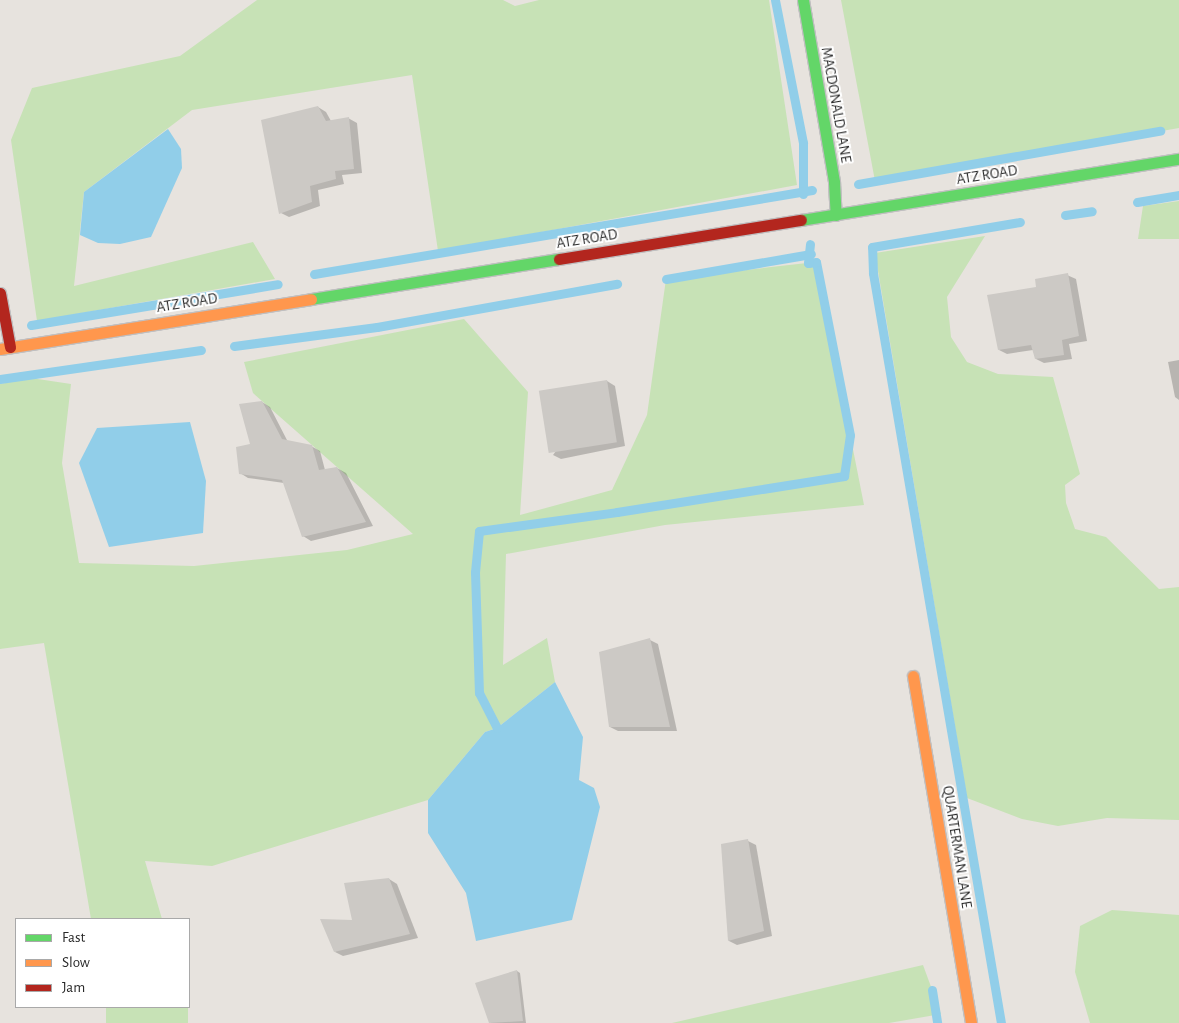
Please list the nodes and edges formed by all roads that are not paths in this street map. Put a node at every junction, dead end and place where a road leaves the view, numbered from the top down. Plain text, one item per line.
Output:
1 (803, 0) edge
2 (1179, 159) edge
3 (836, 215) junction
4 (0, 293) edge
5 (5, 348) edge
6 (913, 676) dead end
7 (971, 1023) edge

1 - 3 street, MACDONALD LANE
2 - 3 street, ATZ ROAD
3 - 5 street, ATZ ROAD
4 - 5 street
6 - 7 street, QUARTERMAN LANE

